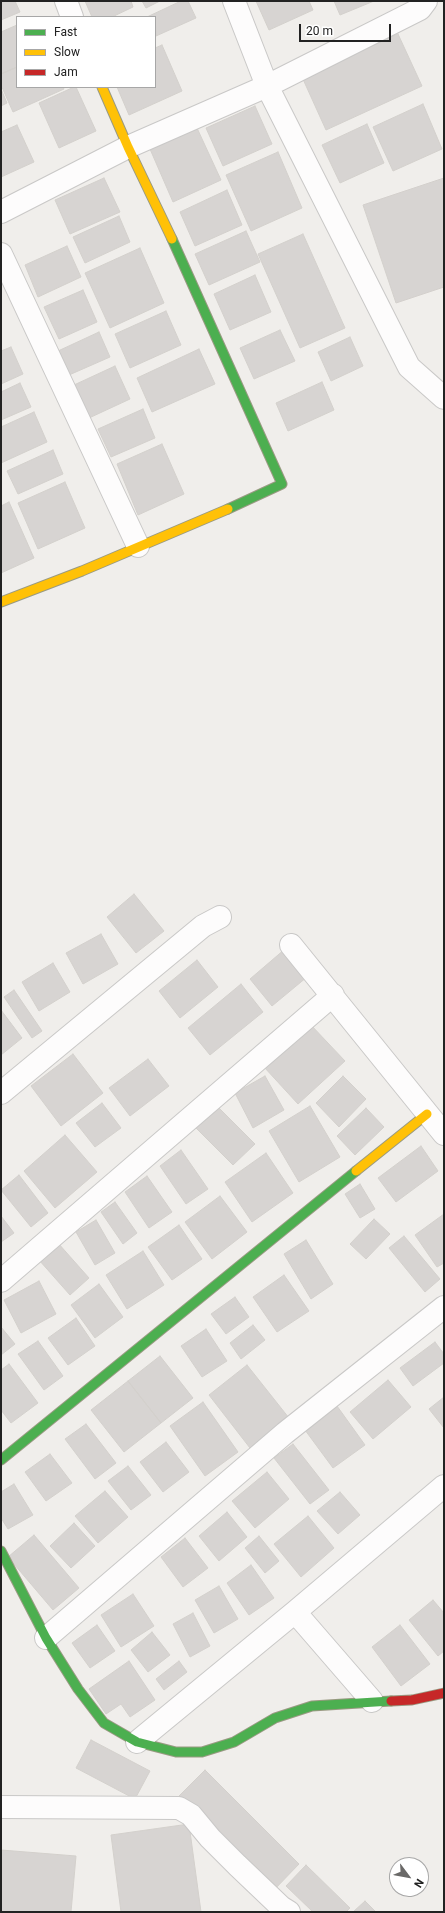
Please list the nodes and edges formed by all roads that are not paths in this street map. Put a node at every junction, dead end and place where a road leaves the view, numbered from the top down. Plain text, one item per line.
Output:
1 (66, 1) edge
2 (234, 1) edge
3 (426, 1) edge
4 (72, 16) edge
5 (267, 86) junction
6 (102, 88) edge
7 (128, 147) junction
8 (1, 212) edge
9 (1, 254) edge
10 (444, 398) edge
11 (138, 546) junction
12 (1, 602) edge
13 (220, 917) dead end
14 (292, 945) dead end
15 (333, 995) junction
16 (1, 1093) edge
17 (427, 1114) junction
18 (444, 1134) edge
19 (1, 1282) edge
20 (444, 1307) edge
21 (1, 1460) edge
22 (444, 1486) edge
23 (1, 1552) edge
24 (296, 1612) junction
25 (46, 1638) junction
26 (444, 1693) edge
27 (372, 1701) junction
28 (137, 1742) junction
29 (1, 1807) edge
30 (289, 1912) edge

1 - 4 street
2 - 5 street
3 - 5 street
5 - 7 street
5 - 10 street
6 - 7 street
7 - 8 street
7 - 11 street
9 - 11 street
11 - 12 street
13 - 16 street
14 - 15 street
15 - 17 street
15 - 19 street
17 - 18 street
17 - 21 street
20 - 25 street
22 - 24 street
23 - 25 street
24 - 27 street
24 - 28 street
25 - 28 street
26 - 27 street
27 - 28 street
29 - 30 street

